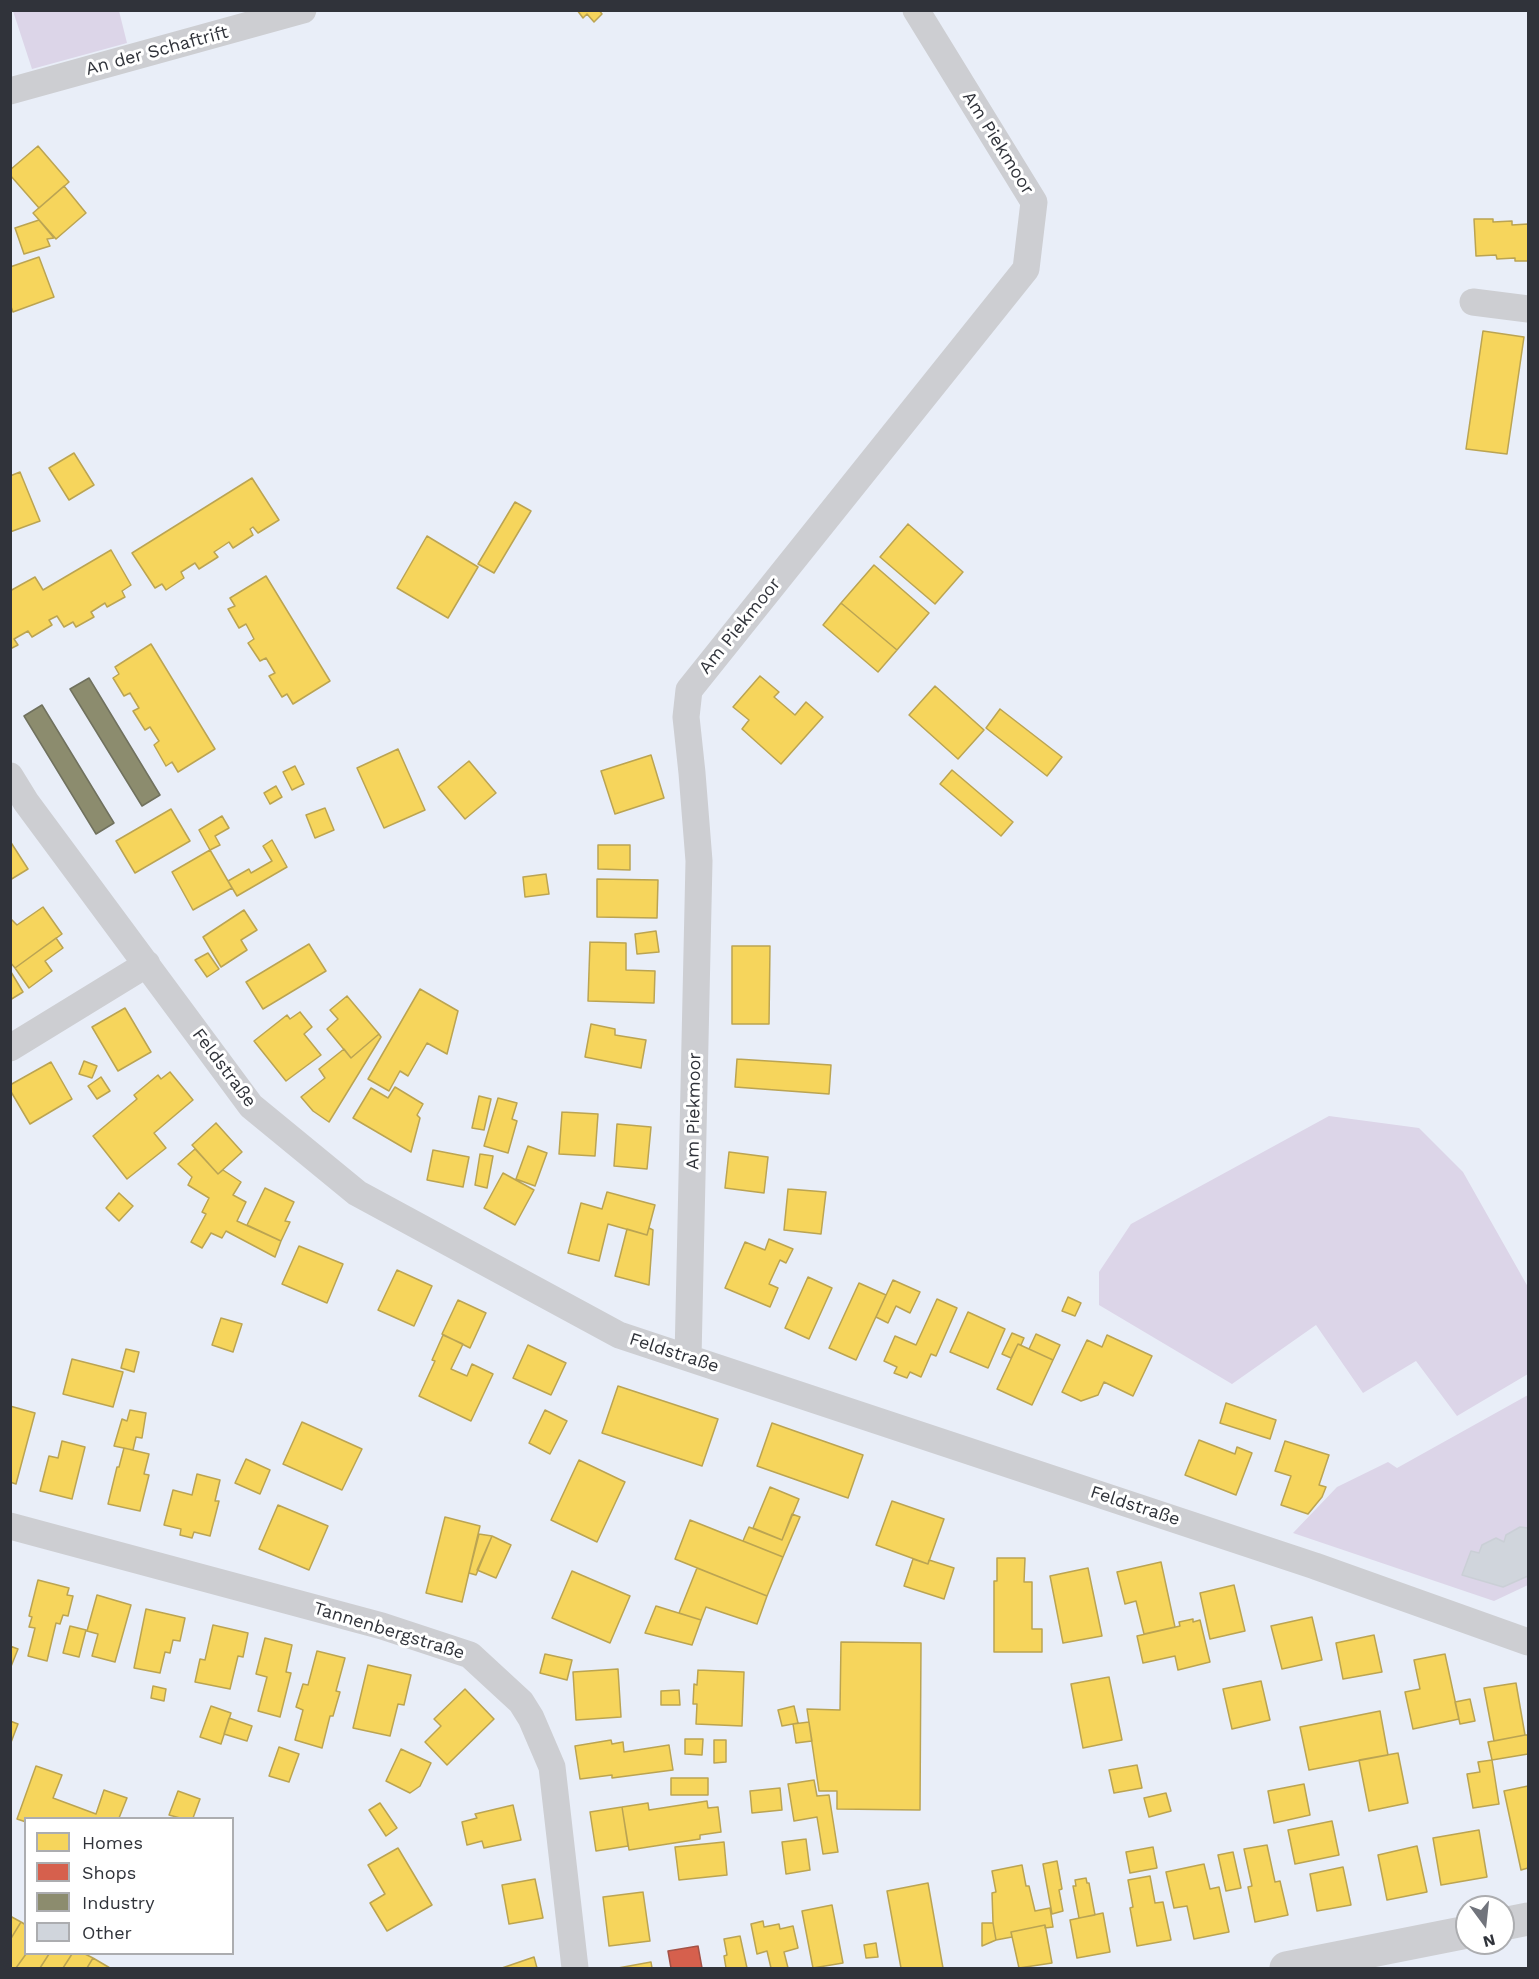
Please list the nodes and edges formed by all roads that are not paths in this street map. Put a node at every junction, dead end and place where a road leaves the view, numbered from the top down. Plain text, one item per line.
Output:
1 (303, 10) edge
2 (916, 10) edge
3 (10, 91) edge
4 (1473, 302) dead end
5 (1528, 309) edge
6 (10, 776) edge
7 (147, 964) junction
8 (10, 1048) edge
9 (688, 1358) junction
10 (10, 1526) edge
11 (1528, 1642) edge
12 (1455, 1934) edge
13 (575, 1968) edge
14 (1286, 1968) edge

1 - 3 street, An der Schaftrift
2 - 9 street, Am Piekmoor
4 - 5 street
6 - 7 street, Feldstraße
7 - 8 street
7 - 9 street, Feldstraße
9 - 11 street, Feldstraße
10 - 13 street, Tannenbergstraße
12 - 14 main road

